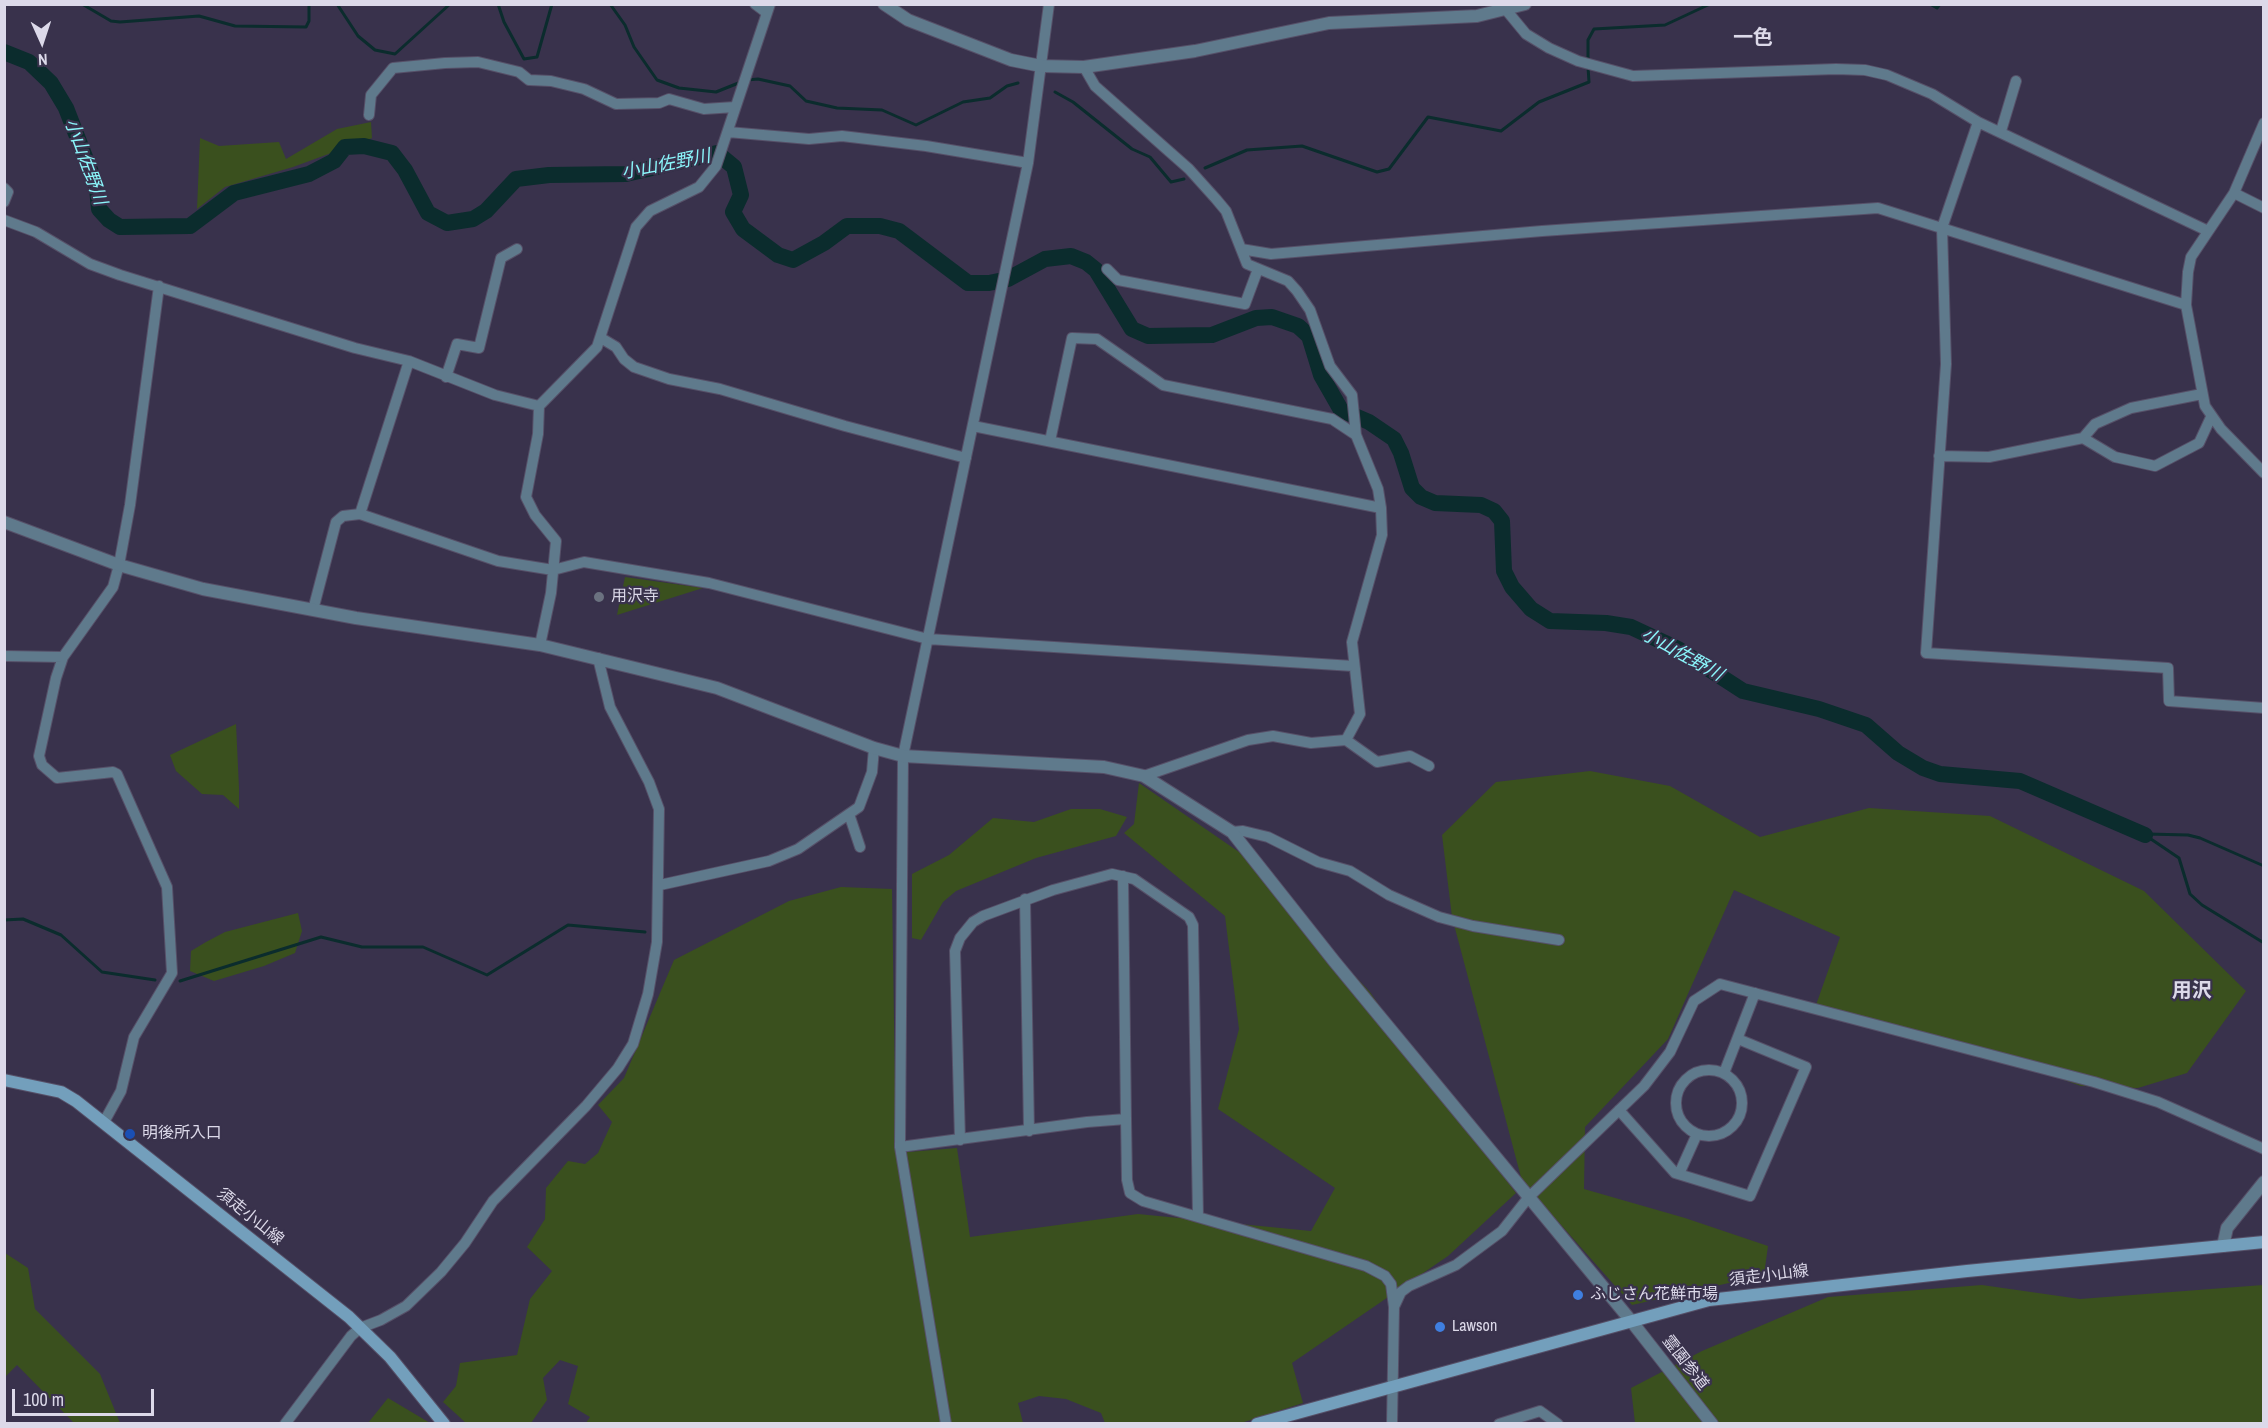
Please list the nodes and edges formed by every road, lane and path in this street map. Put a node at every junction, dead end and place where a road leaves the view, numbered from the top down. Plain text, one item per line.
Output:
1 (755, 4) edge
2 (884, 4) edge
3 (1049, 4) edge
4 (1525, 4) edge
5 (768, 8) edge
6 (1507, 8) edge
7 (1041, 66) junction
8 (1084, 67) junction
9 (2016, 81) dead end
10 (735, 107) junction
11 (369, 115) dead end
12 (1978, 122) junction
13 (2264, 123) edge
14 (2001, 131) junction
15 (726, 137) junction
16 (1028, 163) junction
17 (4, 188) edge
18 (2234, 193) junction
19 (4, 202) edge
20 (2264, 208) edge
21 (4, 220) edge
22 (1942, 228) junction
23 (2208, 231) junction
24 (518, 249) dead end
25 (1241, 249) junction
26 (1107, 269) dead end
27 (1258, 269) junction
28 (159, 286) junction
29 (2186, 305) junction
30 (601, 338) junction
31 (409, 362) junction
32 (446, 377) junction
33 (2202, 394) junction
34 (539, 406) junction
35 (2211, 417) junction
36 (974, 426) junction
37 (1356, 431) junction
38 (2083, 438) junction
39 (1050, 441) junction
40 (1939, 456) junction
41 (966, 458) junction
42 (2264, 473) edge
43 (1381, 508) junction
44 (360, 513) junction
45 (4, 522) edge
46 (119, 565) junction
47 (553, 570) junction
48 (313, 610) junction
49 (928, 639) junction
50 (540, 645) junction
51 (4, 656) edge
52 (63, 657) junction
53 (598, 658) junction
54 (1353, 666) junction
55 (2264, 708) edge
56 (1346, 741) junction
57 (874, 748) junction
58 (903, 756) junction
59 (1429, 766) dead end
60 (1144, 776) junction
61 (849, 814) junction
62 (1232, 832) junction
63 (860, 847) dead end
64 (1123, 876) junction
65 (660, 885) junction
66 (1025, 899) junction
67 (1559, 940) dead end
68 (1755, 993) junction
69 (1738, 1039) junction
70 (1724, 1073) junction
71 (4, 1080) edge
72 (1619, 1110) junction
73 (1126, 1119) junction
74 (104, 1122) junction
75 (1029, 1131) junction
76 (1697, 1134) junction
77 (960, 1140) junction
78 (900, 1147) junction
79 (2264, 1149) edge
80 (1679, 1174) junction
81 (2264, 1182) edge
82 (1528, 1198) junction
83 (1198, 1217) junction
84 (2264, 1242) edge
85 (2223, 1246) junction
86 (1394, 1307) junction
87 (1632, 1322) junction
88 (360, 1328) junction
89 (1394, 1384) junction
90 (285, 1424) edge
91 (444, 1424) edge
92 (946, 1424) edge
93 (1257, 1424) edge
94 (1392, 1424) edge
95 (1499, 1424) edge
96 (1558, 1424) edge
97 (1712, 1424) edge

1 - 5 street
2 - 7 street
3 - 7 street
4 - 6 street
5 - 10 street
6 - 8 street
6 - 12 street
7 - 8 street
7 - 16 street
8 - 25 street
9 - 14 street
10 - 11 street
10 - 15 street
12 - 14 street
12 - 22 street
13 - 18 street
14 - 23 street
15 - 16 street
15 - 30 street
16 - 36 street
17 - 19 street
18 - 20 street
18 - 23 street
21 - 28 street
22 - 25 street
22 - 29 street
22 - 40 street
23 - 29 street
24 - 32 street
25 - 27 street
26 - 27 street
27 - 37 street
28 - 31 street
28 - 46 street
29 - 33 street
30 - 34 street
30 - 41 street
31 - 32 street
31 - 44 street
32 - 34 street
33 - 35 street
33 - 38 street
34 - 47 street
35 - 38 street
35 - 42 street
36 - 39 street
36 - 41 street
37 - 39 street
37 - 43 street
38 - 40 street
39 - 43 street
40 - 55 street
41 - 49 street
43 - 54 street
44 - 47 street
44 - 48 street
45 - 46 street, 霊園参道
46 - 48 street, 霊園参道
46 - 52 street
47 - 49 street
47 - 50 street
48 - 50 street, 霊園参道
49 - 54 street
49 - 58 street
50 - 53 street, 霊園参道
51 - 52 street
52 - 74 street
53 - 57 street, 霊園参道
53 - 65 street
54 - 56 street
56 - 59 street
56 - 60 street
57 - 58 street, 霊園参道
57 - 61 street
58 - 60 street, 霊園参道
58 - 78 street
60 - 62 street, 霊園参道
61 - 63 street
61 - 65 street
62 - 67 street
62 - 82 street, 霊園参道
64 - 66 street
64 - 73 street
64 - 83 street
65 - 88 street
66 - 75 street
66 - 77 street
68 - 69 street
68 - 72 street
68 - 79 street
69 - 70 street
69 - 80 street
70 - 76 street
70 - 76 street
71 - 74 main road, 須走小山線
72 - 80 street
72 - 82 street
73 - 75 street
73 - 83 street
74 - 88 main road, 須走小山線
75 - 77 street
76 - 80 street
77 - 78 street
78 - 92 street
81 - 85 street
82 - 86 street
82 - 87 street, 霊園参道
83 - 86 street
84 - 85 main road, 須走小山線
85 - 87 main road, 須走小山線
86 - 89 street
87 - 89 main road, 須走小山線
87 - 97 street, 霊園参道
88 - 90 street
88 - 91 main road, 須走小山線
89 - 93 main road, 須走小山線
89 - 94 street
95 - 96 street

